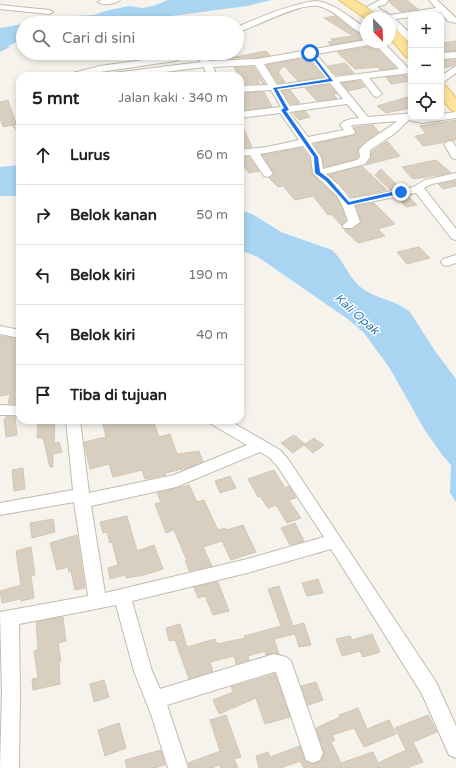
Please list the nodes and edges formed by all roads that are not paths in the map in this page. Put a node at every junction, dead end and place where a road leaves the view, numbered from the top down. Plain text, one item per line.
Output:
1 (12, 0) edge
2 (116, 0) edge
3 (345, 0) edge
4 (384, 0) edge
5 (433, 0) edge
6 (102, 2) dead end
7 (2, 7) edge
8 (442, 9) junction
9 (49, 12) dead end
10 (364, 12) edge
11 (379, 12) edge
12 (396, 17) edge
13 (456, 21) edge
14 (396, 25) edge
15 (244, 27) edge
16 (360, 28) edge
17 (408, 36) edge
18 (396, 37) edge
19 (360, 44) edge
20 (384, 48) edge
21 (408, 51) edge
22 (310, 53) junction
23 (456, 55) edge
24 (444, 56) edge
25 (161, 60) edge
26 (204, 60) edge
27 (257, 62) junction
28 (207, 64) junction
29 (456, 69) edge
30 (408, 70) edge
31 (88, 72) edge
32 (144, 72) edge
33 (210, 72) edge
34 (363, 76) junction
35 (332, 80) junction
36 (444, 82) edge
37 (274, 87) junction
38 (444, 87) edge
39 (244, 89) edge
40 (377, 94) dead end
41 (348, 101) junction
42 (456, 107) edge
43 (285, 110) junction
44 (244, 115) edge
45 (408, 115) edge
46 (456, 115) edge
47 (408, 116) edge
48 (444, 117) edge
49 (366, 121) junction
50 (305, 141) junction
51 (449, 144) dead end
52 (253, 151) junction
53 (244, 152) edge
54 (456, 156) edge
55 (318, 173) junction
56 (268, 174) dead end
57 (456, 174) edge
58 (419, 189) junction
59 (348, 204) junction
60 (348, 226) dead end
61 (456, 237) edge
62 (0, 330) edge
63 (16, 333) edge
64 (0, 410) edge
65 (16, 410) edge
66 (74, 424) edge
67 (223, 424) edge
68 (260, 446) junction
69 (81, 498) junction
70 (0, 509) edge
71 (335, 541) junction
72 (122, 596) junction
73 (98, 602) junction
74 (5, 619) edge
75 (155, 700) junction
76 (456, 748) edge
77 (313, 753) dead end
78 (9, 768) edge
79 (178, 768) edge

1 - 7 street
2 - 6 street
3 - 10 main road
4 - 11 street
5 - 8 street
7 - 9 street
8 - 12 street
8 - 13 street
14 - 17 street
15 - 16 street
18 - 21 main road
19 - 22 street
20 - 30 street
22 - 27 street
22 - 35 street
23 - 24 street
25 - 31 street
26 - 28 street
27 - 28 street
27 - 37 street
28 - 32 street
28 - 33 street
29 - 36 street
30 - 34 street
34 - 35 street
34 - 40 street
35 - 37 street
35 - 41 street
37 - 39 street
37 - 43 street
38 - 42 main road
41 - 43 street
41 - 49 street
43 - 44 street
43 - 50 street
45 - 49 street
46 - 48 street
47 - 55 street
49 - 50 street
50 - 52 street
50 - 55 street
51 - 54 street
52 - 53 street
52 - 56 street
55 - 59 street
57 - 58 street
58 - 59 street
58 - 61 street
59 - 60 street
62 - 63 street
64 - 65 street
66 - 69 street
67 - 68 street
68 - 69 street
68 - 71 street
69 - 70 street
69 - 73 street
71 - 72 street
71 - 76 street
72 - 73 street
72 - 75 street
73 - 74 street
74 - 78 street
75 - 77 street
75 - 79 street

